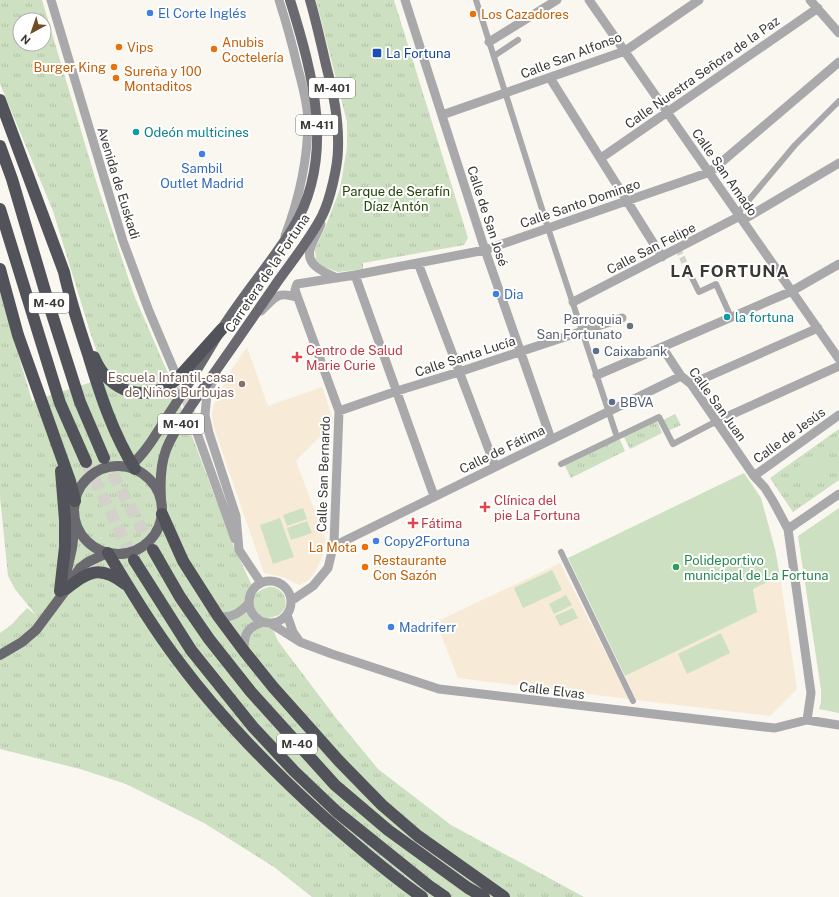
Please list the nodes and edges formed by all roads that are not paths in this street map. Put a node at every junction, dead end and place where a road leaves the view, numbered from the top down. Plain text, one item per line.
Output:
1 (51, 0) edge
2 (279, 0) edge
3 (290, 0) edge
4 (310, 0) edge
5 (404, 0) edge
6 (476, 0) edge
7 (556, 0) edge
8 (589, 0) edge
9 (699, 0) edge
10 (810, 0) edge
11 (818, 8) junction
12 (839, 33) edge
13 (518, 40) dead end
14 (489, 42) junction
15 (625, 51) junction
16 (494, 56) junction
17 (839, 62) edge
18 (550, 78) junction
19 (506, 94) junction
20 (0, 100) edge
21 (839, 101) edge
22 (668, 111) junction
23 (442, 115) junction
24 (0, 146) edge
25 (601, 158) junction
26 (839, 163) edge
27 (710, 172) junction
28 (627, 200) junction
29 (0, 210) edge
30 (323, 215) junction
31 (740, 216) junction
32 (548, 228) junction
33 (281, 246) junction
34 (485, 250) junction
35 (662, 257) junction
36 (418, 263) junction
37 (839, 264) edge
38 (0, 269) edge
39 (689, 272) tunnel mouth
40 (355, 275) junction
41 (337, 278) junction
42 (792, 291) junction
43 (296, 294) junction
44 (70, 297) junction
45 (573, 302) junction
46 (731, 317) junction
47 (622, 318) dead end
48 (250, 322) junction
49 (818, 328) junction
50 (222, 329) junction
51 (582, 332) junction
52 (662, 347) junction
53 (520, 352) junction
54 (225, 358) junction
55 (839, 359) edge
56 (839, 366) edge
57 (174, 370) tunnel mouth
58 (460, 372) junction
59 (596, 375) junction
60 (682, 376) junction
61 (690, 384) junction
62 (397, 391) junction
63 (339, 411) junction
64 (609, 411) junction
65 (839, 415) edge
66 (192, 419) tunnel mouth
67 (715, 422) junction
68 (617, 437) junction
69 (551, 439) junction
70 (58, 448) junction
71 (104, 458) tunnel mouth
72 (86, 462) tunnel mouth
73 (561, 464) dead end
74 (495, 466) junction
75 (132, 467) junction
76 (754, 476) junction
77 (839, 494) edge
78 (434, 496) junction
79 (161, 498) junction
80 (75, 500) junction
81 (162, 514) junction
82 (75, 520) junction
83 (788, 529) junction
84 (334, 543) junction
85 (153, 550) tunnel mouth
86 (239, 550) junction
87 (561, 552) dead end
88 (108, 553) junction
89 (134, 560) tunnel mouth
90 (261, 583) junction
91 (128, 586) junction
92 (63, 590) junction
93 (291, 601) junction
94 (249, 603) junction
95 (287, 615) junction
96 (218, 616) junction
97 (267, 623) junction
98 (300, 642) junction
99 (244, 651) junction
100 (0, 655) edge
101 (632, 701) dead end
102 (807, 720) junction
103 (839, 725) edge
104 (422, 897) edge
105 (445, 897) edge
106 (484, 897) edge
107 (504, 897) edge

1 - 57 street, Avenida de Euskadi
2 - 33 street
3 - 33 main road, Carretera de la Fortuna / M-411
4 - 30 main road, Carretera de la Fortuna / M-401
5 - 23 street, Calle de San José
6 - 14 street
7 - 14 street
8 - 15 street, Calle San Amado
9 - 15 street, Calle San Alfonso
10 - 11 street
11 - 12 street
11 - 22 street, Calle Nuestra Señora de la Paz
13 - 16 street
14 - 16 street
15 - 18 street, Calle San Alfonso
15 - 22 street, Calle San Amado
16 - 19 street
17 - 27 street, Calle Santo Domingo
18 - 19 street, Calle San Alfonso
18 - 25 street
19 - 23 street, Calle San Alfonso
19 - 32 street
20 - 44 highway
21 - 31 street
22 - 25 street, Calle Nuestra Señora de la Paz
22 - 27 street, Calle San Amado
23 - 34 street, Calle de San José
24 - 71 highway, M-40
25 - 28 street
26 - 31 street, Calle San Felipe
27 - 28 street, Calle Santo Domingo
27 - 31 street, Calle San Amado
28 - 32 street, Calle Santo Domingo
28 - 35 street
29 - 72 highway, M-40
30 - 41 street
30 - 48 main road, Carretera de la Fortuna / M-401
31 - 35 street, Calle San Felipe
31 - 42 street, Calle San Amado
32 - 34 street, Calle Santo Domingo
32 - 45 street
33 - 50 main road, Carretera de la Fortuna / M-411
34 - 36 street, Calle Santo Domingo
34 - 53 street, Calle de San José
35 - 45 street, Calle San Felipe
36 - 40 street, Calle Santo Domingo
36 - 58 street
37 - 42 street
38 - 70 highway
39 - 46 street
40 - 41 street, Calle Santo Domingo
40 - 62 street
41 - 43 street, Calle Santo Domingo
42 - 46 street
42 - 49 street, Calle San Amado
43 - 48 street
43 - 63 street, Calle San Bernardo
44 - 50 highway
44 - 75 highway
45 - 51 street
46 - 52 street
47 - 51 street, Calle Santa Lucía
48 - 54 main road, Carretera de la Fortuna / M-401
49 - 55 street, Calle San Amado
49 - 61 street
50 - 75 main road, Carretera de la Fortuna
51 - 53 street, Calle Santa Lucía
51 - 59 street
52 - 59 street
52 - 60 street, Calle San Juan
53 - 58 street, Calle Santa Lucía
53 - 69 street, Calle de San José
54 - 79 main road, Carretera de la Fortuna / M-401
54 - 86 street
56 - 67 street
58 - 62 street, Calle Santa Lucía
58 - 74 street
59 - 64 street
60 - 61 street, Calle San Juan
60 - 64 street, Calle de Fátima
61 - 67 street, Calle San Juan
62 - 63 street, Calle Santa Lucía
62 - 78 street
63 - 84 street, Calle San Bernardo
64 - 68 street
64 - 69 street, Calle de Fátima
65 - 76 street, Calle de Jesús
66 - 86 street
67 - 68 street
67 - 76 street, Calle San Juan
68 - 73 street
69 - 74 street, Calle de Fátima
70 - 80 highway
70 - 92 highway
74 - 78 street, Calle de Fátima
75 - 79 main road
75 - 80 main road
76 - 83 street, Calle San Juan
77 - 83 street
78 - 84 street, Calle de Fátima
79 - 81 main road
80 - 82 main road
81 - 88 main road
81 - 96 highway
82 - 88 main road
82 - 92 main road
83 - 102 street
84 - 93 street, Calle San Bernardo
85 - 106 highway, M-40
86 - 90 street
87 - 101 street
88 - 91 highway
88 - 92 main road
89 - 105 highway, M-40
90 - 93 street
90 - 94 street
91 - 92 highway
91 - 104 highway
92 - 100 main road
93 - 95 street
94 - 96 street
94 - 97 street
95 - 97 street
95 - 98 street
96 - 99 highway
97 - 98 street, Calle Elvas
97 - 99 street
98 - 102 street, Calle Elvas
99 - 107 highway
102 - 103 street

